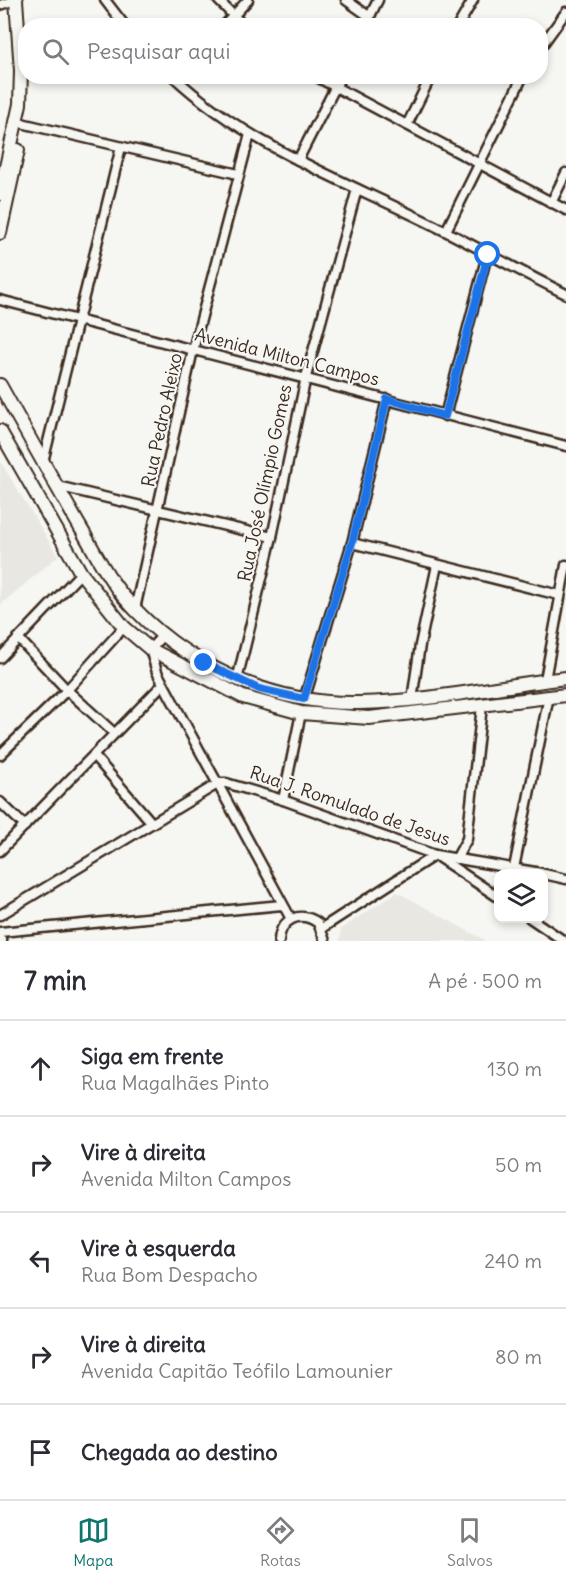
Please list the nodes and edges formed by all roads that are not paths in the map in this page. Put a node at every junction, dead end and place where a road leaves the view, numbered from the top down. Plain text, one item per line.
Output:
1 (15, 0) edge
2 (22, 0) edge
3 (105, 0) edge
4 (218, 0) edge
5 (248, 0) edge
6 (346, 0) edge
7 (378, 0) edge
8 (473, 0) edge
9 (0, 5) edge
10 (566, 12) edge
11 (233, 16) joint
12 (370, 17) joint
13 (25, 18) edge
14 (119, 18) edge
15 (463, 18) edge
16 (18, 36) edge
17 (548, 37) edge
18 (21, 84) edge
19 (26, 84) edge
20 (184, 84) edge
21 (327, 84) edge
22 (337, 84) edge
23 (427, 84) edge
24 (519, 84) edge
25 (334, 89) junction
26 (20, 123) junction
27 (407, 125) junction
28 (250, 134) junction
29 (121, 147) junction
30 (298, 160) junction
31 (480, 163) junction
32 (566, 173) edge
33 (238, 174) junction
34 (6, 178) edge
35 (357, 189) junction
36 (0, 194) edge
37 (551, 203) junction
38 (566, 210) edge
39 (446, 231) junction
40 (0, 233) edge
41 (488, 255) junction
42 (566, 294) edge
43 (0, 300) edge
44 (79, 321) junction
45 (194, 350) junction
46 (306, 377) junction
47 (0, 385) edge
48 (387, 399) junction
49 (445, 416) junction
50 (0, 431) edge
51 (566, 446) edge
52 (43, 462) junction
53 (57, 486) junction
54 (159, 509) junction
55 (272, 537) junction
56 (352, 543) junction
57 (437, 565) junction
58 (566, 565) edge
59 (81, 573) junction
60 (559, 595) junction
61 (135, 609) junction
62 (124, 627) junction
63 (163, 635) junction
64 (18, 638) junction
65 (150, 649) junction
66 (0, 658) edge
67 (566, 678) edge
68 (237, 680) junction
69 (545, 680) junction
70 (163, 684) junction
71 (67, 690) junction
72 (566, 695) edge
73 (549, 696) junction
74 (304, 699) junction
75 (412, 700) junction
76 (482, 706) junction
77 (302, 714) junction
78 (114, 733) junction
79 (0, 755) edge
80 (94, 756) junction
81 (219, 783) junction
82 (283, 800) junction
83 (0, 802) edge
84 (152, 823) junction
85 (25, 825) junction
86 (0, 851) edge
87 (435, 855) junction
88 (456, 859) junction
89 (514, 868) junction
90 (519, 869) edge
91 (548, 875) edge
92 (566, 879) edge
93 (494, 894) edge
94 (282, 905) junction
95 (0, 915) edge
96 (291, 919) junction
97 (537, 923) edge
98 (322, 928) junction
99 (0, 932) edge
100 (279, 941) edge
101 (325, 941) edge
102 (564, 941) edge

1 - 9 street
1 - 16 main road
2 - 13 main road
3 - 14 street
4 - 11 street
5 - 11 street
6 - 12 street
7 - 12 street
8 - 15 street
10 - 17 street
18 - 26 main road
19 - 26 main road
20 - 28 street
21 - 25 street
22 - 25 street
23 - 27 street
24 - 31 street
25 - 27 street
25 - 30 street
26 - 29 street
26 - 34 main road
27 - 31 street
28 - 30 street
28 - 33 street, Rua Pedro Aleixo
29 - 33 street
29 - 44 street
30 - 35 street
31 - 37 street
31 - 39 street
32 - 37 street
33 - 45 street, Rua Pedro Aleixo
34 - 36 main road
34 - 40 main road
35 - 39 street
35 - 46 street, Rua José Olímpio Gomes
37 - 38 street
39 - 41 street
41 - 42 street
41 - 49 street
43 - 44 street, Avenida Milton Campos
44 - 45 street, Avenida Milton Campos
44 - 52 street
45 - 46 street, Avenida Milton Campos
45 - 54 street, Rua Pedro Aleixo
46 - 48 street, Avenida Milton Campos
46 - 55 street, Rua José Olímpio Gomes
47 - 52 main road
48 - 49 street, Avenida Milton Campos
48 - 56 street
49 - 51 street, Avenida Milton Campos
50 - 59 main road
52 - 53 main road
53 - 54 street
53 - 61 main road
54 - 55 street
54 - 61 street, Rua Pedro Aleixo
55 - 68 street, Rua José Olímpio Gomes
56 - 57 street
56 - 74 street
57 - 60 street
57 - 75 street
58 - 60 street
59 - 62 main road
59 - 64 street
60 - 69 street
61 - 63 main road
62 - 65 main road
62 - 71 street
63 - 65 street
63 - 68 main road
64 - 66 street
64 - 71 street
65 - 70 street
65 - 77 main road
67 - 69 main road
68 - 74 main road
69 - 75 main road
70 - 78 street
70 - 81 street
71 - 78 street
71 - 79 street
72 - 73 main road
73 - 76 main road
73 - 89 street
74 - 75 main road
76 - 77 main road
76 - 88 street
77 - 82 street
78 - 80 street
80 - 84 street
80 - 85 street
81 - 82 street, Rua J. Romulado de Jesus
81 - 84 street
81 - 94 street
82 - 87 street, Rua J. Romulado de Jesus
83 - 85 street
84 - 95 street
85 - 86 street
87 - 88 street, Rua J. Romulado de Jesus
87 - 93 street
87 - 98 street
88 - 89 street, Rua J. Romulado de Jesus
89 - 90 street, Rua J. Romulado de Jesus
91 - 92 street, Rua J. Romulado de Jesus
94 - 96 street
94 - 99 street
96 - 98 street
96 - 100 street
97 - 102 street
98 - 101 street

